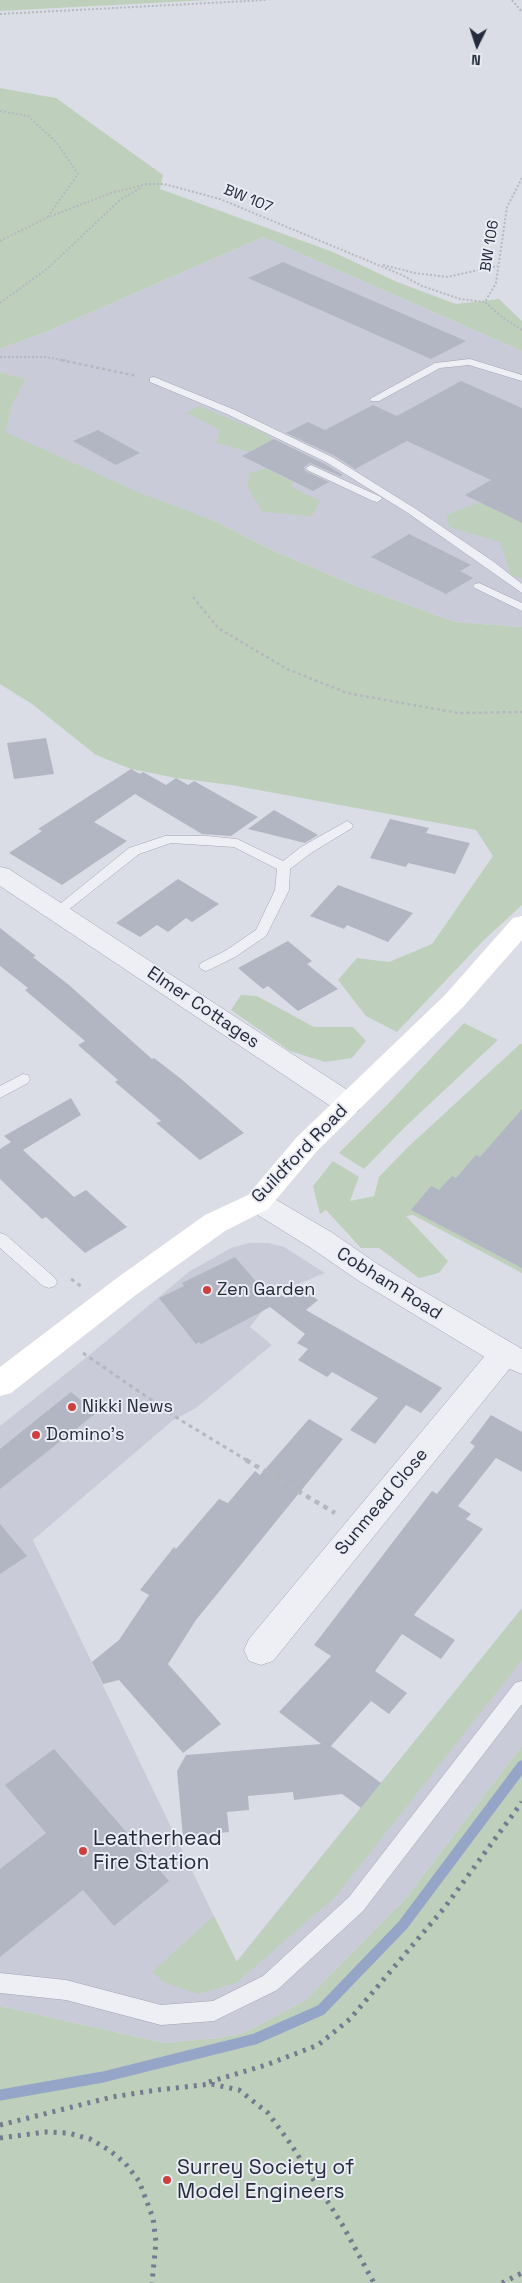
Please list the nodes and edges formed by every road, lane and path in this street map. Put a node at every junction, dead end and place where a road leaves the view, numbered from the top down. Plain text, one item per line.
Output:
1 (266, 0) edge
2 (512, 0) edge
3 (522, 12) edge
4 (0, 14) edge
5 (0, 111) edge
6 (522, 178) edge
7 (146, 184) junction
8 (46, 218) junction
9 (0, 241) edge
10 (372, 262) junction
11 (497, 266) junction
12 (485, 302) junction
13 (0, 303) edge
14 (522, 330) edge
15 (0, 357) edge
16 (522, 378) edge
17 (154, 380) joint
18 (375, 399) dead end
19 (311, 468) dead end
20 (433, 526) junction
21 (479, 586) dead end
22 (522, 590) edge
23 (193, 597) dead end
24 (522, 608) edge
25 (522, 712) edge
26 (347, 825) dead end
27 (284, 867) junction
28 (0, 876) edge
29 (57, 912) junction
30 (522, 924) edge
31 (206, 966) dead end
32 (23, 1079) dead end
33 (0, 1093) edge
34 (348, 1104) junction
35 (258, 1202) junction
36 (0, 1239) edge
37 (49, 1282) dead end
38 (60, 1337) junction
39 (513, 1358) edge
40 (0, 1384) edge
41 (359, 1528) junction
42 (261, 1650) dead end
43 (522, 1689) edge
44 (0, 1983) edge

1 - 4 path
2 - 3 path
5 - 8 path
6 - 11 path, BW 106
7 - 8 path, BW 107
7 - 10 path, BW 107
7 - 13 path
8 - 9 path, BW 107
10 - 11 path
10 - 12 path, BW 107
11 - 12 path, BW 106
12 - 14 path
15 - 17 path
16 - 18 lane
17 - 20 lane
19 - 20 lane
20 - 22 lane
21 - 24 lane
23 - 25 path
26 - 27 lane
27 - 29 lane
27 - 31 lane
28 - 29 street, Elmer Cottages
29 - 34 street, Elmer Cottages
30 - 34 main road, Guildford Road
32 - 33 lane
34 - 35 main road, Guildford Road
35 - 38 main road, Guildford Road
35 - 39 street, Cobham Road
36 - 37 lane
38 - 40 main road, Guildford Road
38 - 41 path
39 - 41 street, Sunmead Close
41 - 42 street, Sunmead Close
43 - 44 lane

